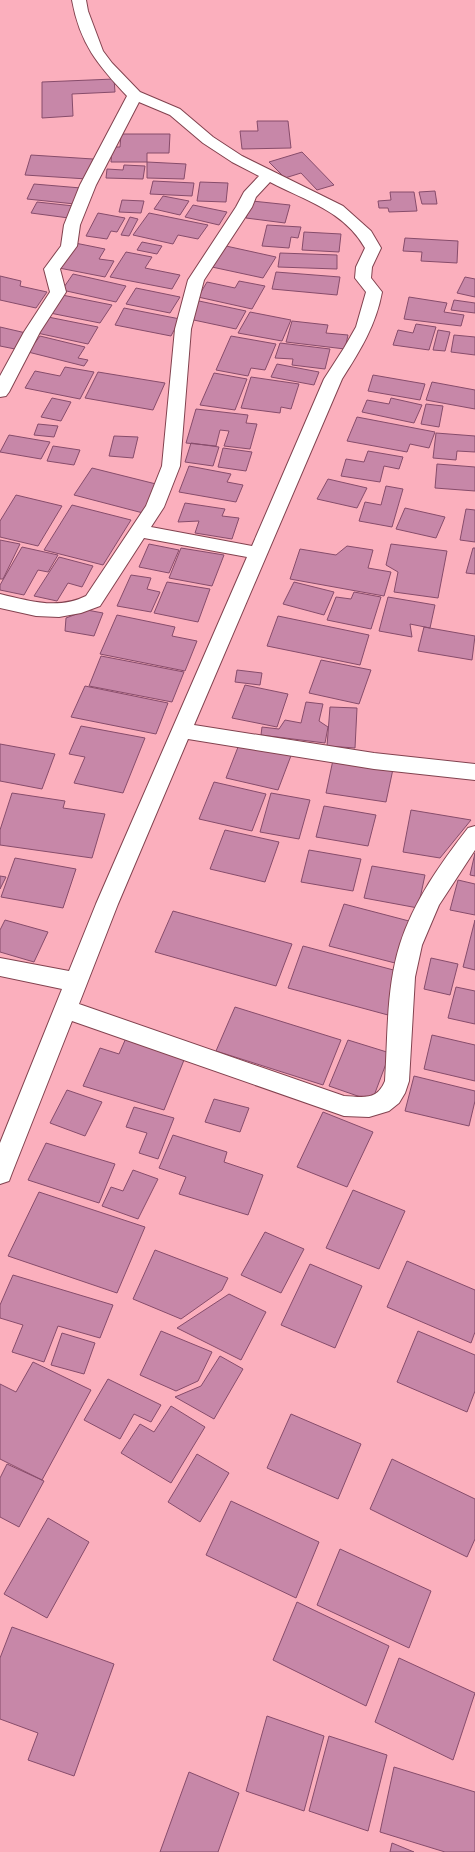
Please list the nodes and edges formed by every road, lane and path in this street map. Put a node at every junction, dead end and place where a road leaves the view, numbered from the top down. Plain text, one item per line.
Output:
1 (79, 0) edge
2 (135, 95) junction
3 (269, 174) junction
4 (0, 392) edge
5 (139, 531) junction
6 (258, 553) junction
7 (0, 601) edge
8 (181, 730) junction
9 (475, 772) edge
10 (475, 834) edge
11 (0, 967) edge
12 (76, 982) junction
13 (65, 1009) junction
14 (0, 1173) edge

1 - 2 street
2 - 3 street
2 - 4 street
3 - 5 street
3 - 6 street
5 - 6 street
5 - 7 street
6 - 8 street
8 - 9 street
8 - 12 street
10 - 13 street
11 - 12 street
12 - 13 street
13 - 14 street

